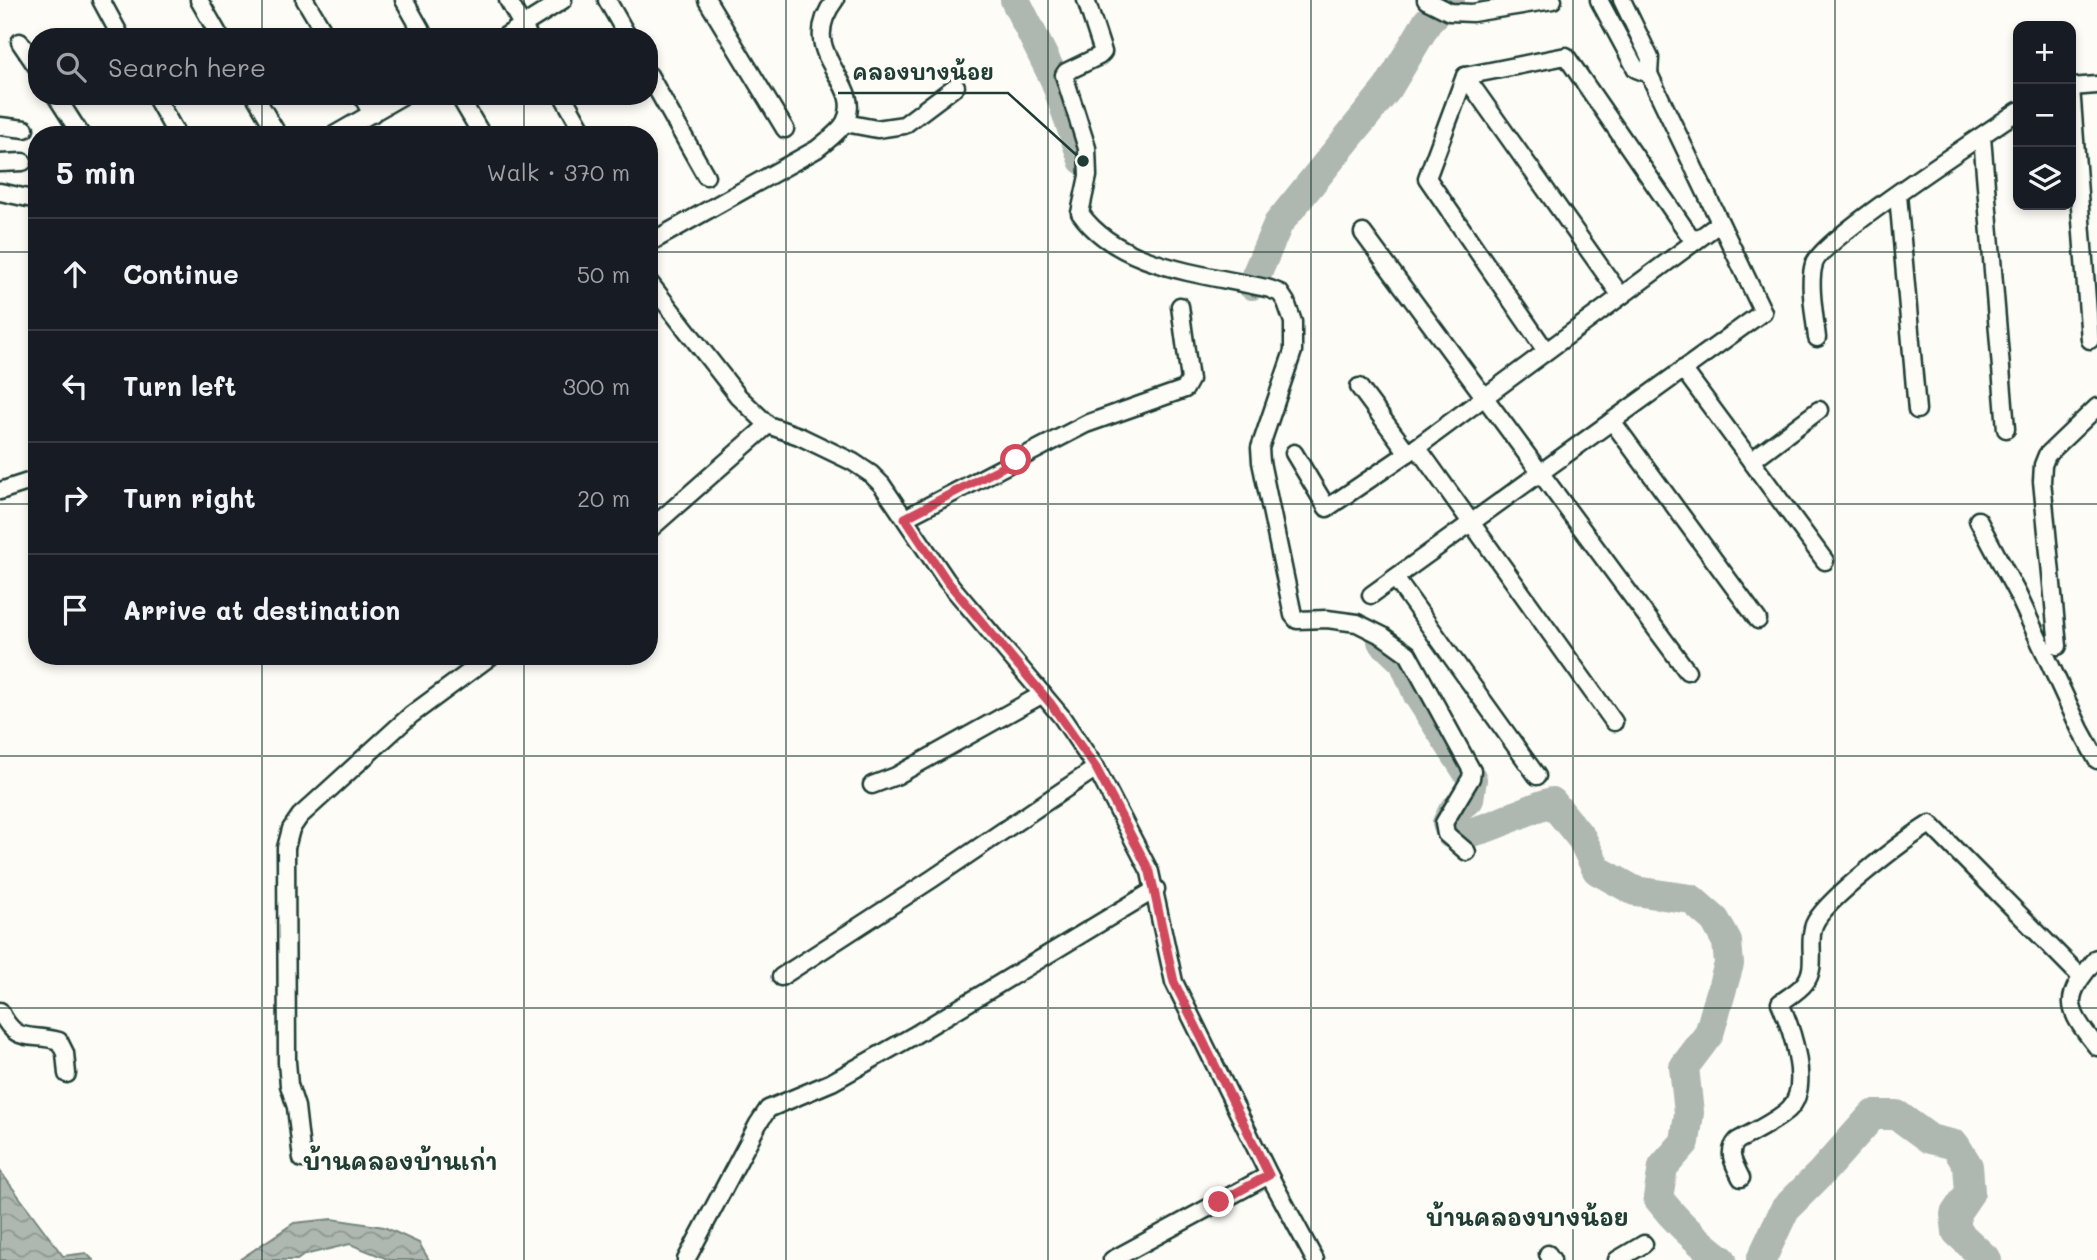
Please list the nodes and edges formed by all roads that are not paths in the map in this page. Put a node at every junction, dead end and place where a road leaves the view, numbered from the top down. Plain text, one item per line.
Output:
1 (101, 0) edge
2 (198, 0) edge
3 (305, 0) edge
4 (404, 0) edge
5 (508, 0) edge
6 (563, 0) edge
7 (607, 0) edge
8 (708, 0) edge
9 (835, 0) edge
10 (1086, 0) edge
11 (1553, 0) edge
12 (1600, 0) edge
13 (1622, 0) edge
14 (1427, 1) edge
15 (116, 28) edge
16 (215, 28) edge
17 (322, 28) edge
18 (420, 28) edge
19 (524, 28) edge
20 (530, 28) edge
21 (623, 28) edge
22 (20, 42) dead end
23 (28, 54) edge
24 (1649, 74) junction
25 (1465, 76) junction
26 (2097, 85) edge
27 (956, 86) dead end
28 (2076, 87) edge
29 (658, 91) edge
30 (62, 105) edge
31 (160, 105) edge
32 (261, 105) edge
33 (367, 105) edge
34 (387, 105) edge
35 (464, 105) edge
36 (568, 105) edge
37 (372, 114) junction
38 (2013, 115) edge
39 (845, 123) junction
40 (0, 125) edge
41 (76, 126) edge
42 (172, 126) edge
43 (273, 126) edge
44 (350, 126) edge
45 (477, 126) edge
46 (580, 126) edge
47 (785, 129) dead end
48 (28, 131) edge
49 (1982, 137) junction
50 (2076, 147) edge
51 (28, 161) edge
52 (0, 163) edge
53 (706, 176) dead end
54 (0, 192) edge
55 (1898, 195) junction
56 (28, 198) edge
57 (1720, 223) junction
58 (1363, 233) dead end
59 (658, 238) edge
60 (1694, 242) junction
61 (658, 294) edge
62 (1620, 296) junction
63 (1180, 306) dead end
64 (1817, 338) dead end
65 (2090, 340) dead end
66 (1546, 351) junction
67 (1684, 369) junction
68 (1359, 387) dead end
69 (1484, 397) junction
70 (2097, 407) edge
71 (1819, 410) dead end
72 (1917, 410) dead end
73 (1612, 421) junction
74 (768, 425) junction
75 (2006, 429) dead end
76 (1412, 450) junction
77 (1294, 453) dead end
78 (1751, 461) junction
79 (1540, 473) junction
80 (28, 482) edge
81 (0, 491) edge
82 (905, 518) junction
83 (1978, 520) dead end
84 (658, 522) edge
85 (1470, 522) junction
86 (1825, 561) dead end
87 (1395, 578) junction
88 (1371, 595) dead end
89 (1758, 620) dead end
90 (2058, 646) dead end
91 (479, 665) edge
92 (1687, 671) dead end
93 (1043, 694) junction
94 (1614, 722) dead end
95 (2097, 760) edge
96 (1096, 768) junction
97 (1537, 776) dead end
98 (872, 785) dead end
99 (1467, 852) dead end
100 (1156, 889) junction
101 (2097, 958) edge
102 (2081, 976) junction
103 (781, 977) dead end
104 (0, 1011) edge
105 (2097, 1046) edge
106 (67, 1074) dead end
107 (302, 1159) dead end
108 (1269, 1175) junction
109 (1741, 1178) dead end
110 (1644, 1244) dead end
111 (686, 1260) edge
112 (1112, 1260) edge
113 (1315, 1260) edge
114 (1617, 1260) edge

1 - 15 street
2 - 16 street
3 - 17 street
4 - 18 street
5 - 19 street
6 - 20 street
7 - 21 street
8 - 47 street
9 - 39 street
10 - 99 street
11 - 14 street
12 - 24 street
13 - 24 street
22 - 23 street
24 - 57 street
25 - 60 street
25 - 62 street
25 - 66 street
26 - 28 street
27 - 39 street
29 - 53 street
30 - 41 street
31 - 42 street
32 - 43 street
33 - 37 street
34 - 37 street
35 - 45 street
36 - 46 street
37 - 44 street
38 - 49 street
39 - 59 street
40 - 48 street
49 - 55 street
49 - 75 street
50 - 65 street
51 - 52 street
54 - 56 street
55 - 64 street
55 - 72 street
57 - 60 street
57 - 67 street
58 - 69 street
60 - 62 street
61 - 74 street
62 - 66 street
63 - 82 street
66 - 69 street
67 - 73 street
67 - 78 street
68 - 76 street
69 - 76 street
69 - 79 street
70 - 90 street
71 - 78 street
73 - 79 street
73 - 89 street
74 - 82 street
74 - 84 street
76 - 77 street
76 - 85 street
78 - 86 street
79 - 85 street
79 - 92 street
80 - 81 street
82 - 93 street
83 - 95 street
85 - 87 street
85 - 94 street
87 - 88 street
87 - 97 street
91 - 107 street
93 - 96 street
93 - 98 street
96 - 100 street
96 - 103 street
100 - 108 street
100 - 111 street
101 - 102 street
102 - 105 street
102 - 109 street
104 - 106 street
108 - 112 street
108 - 113 street
110 - 114 street

